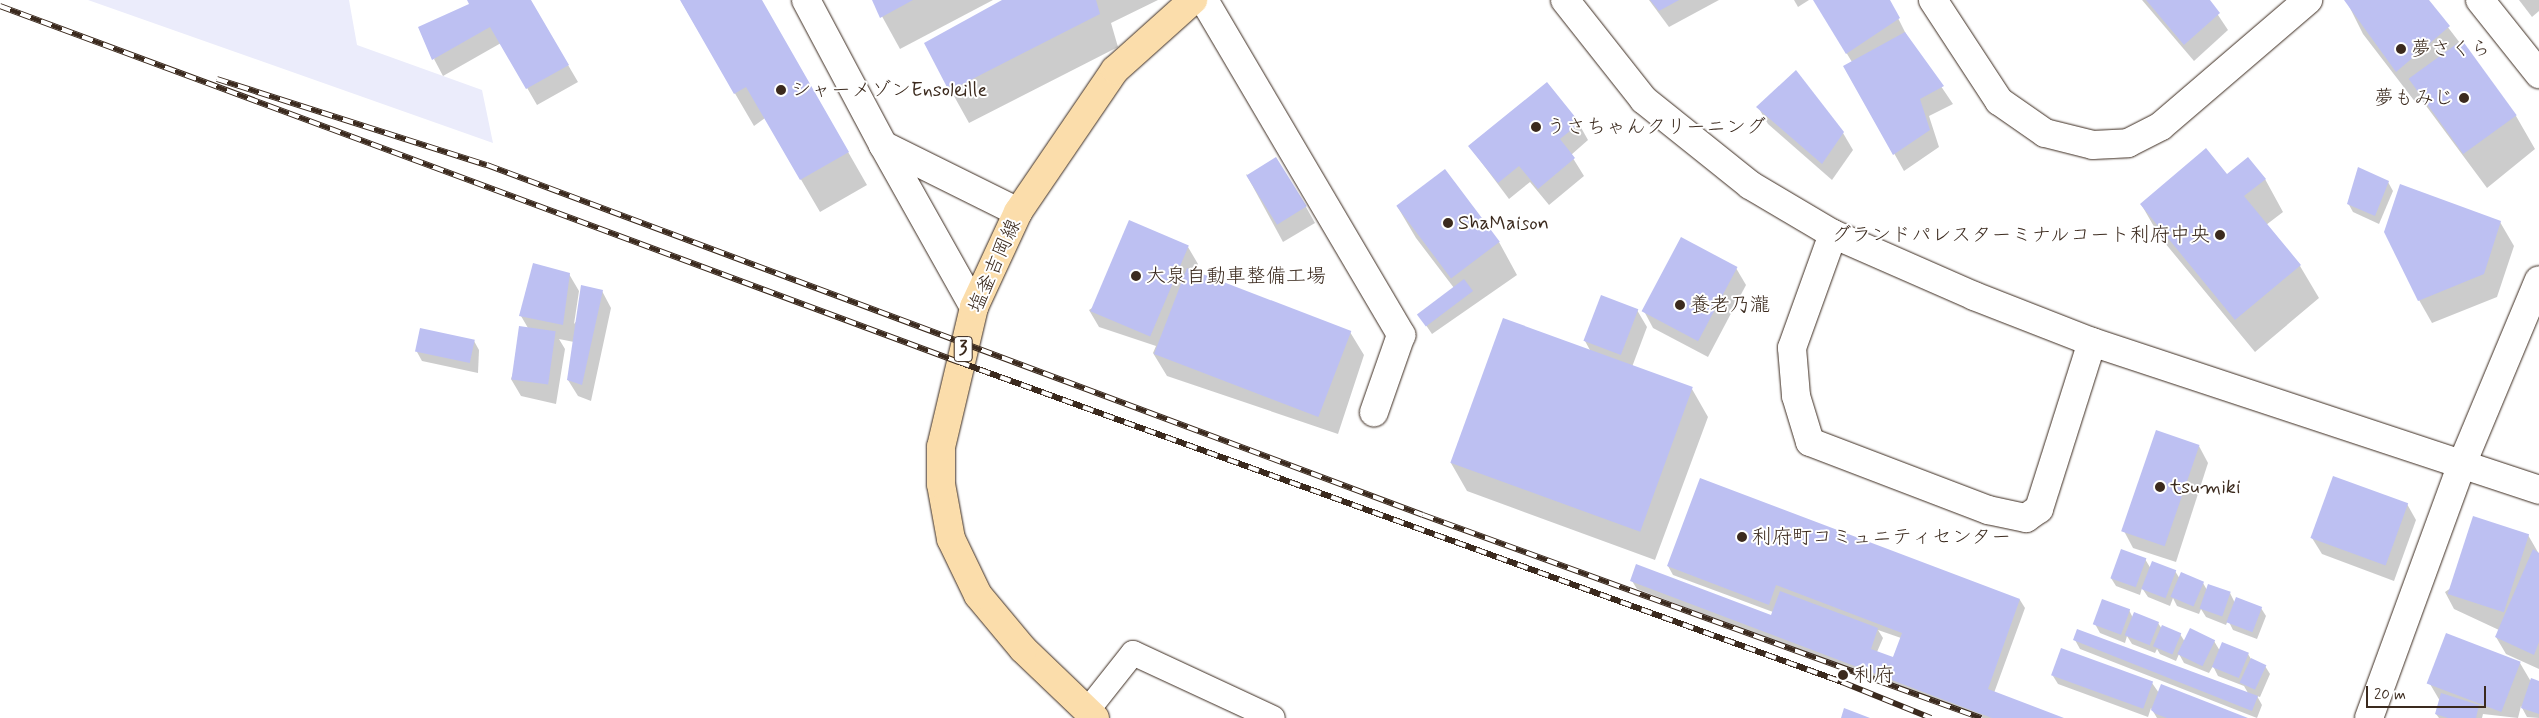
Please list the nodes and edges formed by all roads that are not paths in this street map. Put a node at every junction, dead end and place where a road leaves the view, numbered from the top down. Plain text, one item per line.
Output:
1 (806, 0) edge
2 (1193, 0) edge
3 (1204, 0) edge
4 (1565, 0) edge
5 (1933, 0) edge
6 (2308, 0) edge
7 (2480, 0) edge
8 (2539, 74) edge
9 (883, 144) junction
10 (1018, 212) junction
11 (1833, 234) junction
12 (2539, 280) edge
13 (974, 307) junction
14 (2092, 342) junction
15 (1374, 412) dead end
16 (2462, 464) junction
17 (2539, 490) edge
18 (1091, 714) edge
19 (1273, 718) edge
20 (2369, 718) edge

1 - 9 street
2 - 10 main road, 塩釜吉岡線 / 3
3 - 15 street
4 - 11 street
5 - 6 street
7 - 8 street
9 - 10 street
9 - 13 street
10 - 13 main road, 塩釜吉岡線 / 3
11 - 14 street
11 - 14 street
12 - 16 street
13 - 18 main road, 塩釜吉岡線 / 3
14 - 16 street
16 - 17 street
16 - 20 street
18 - 19 lane

